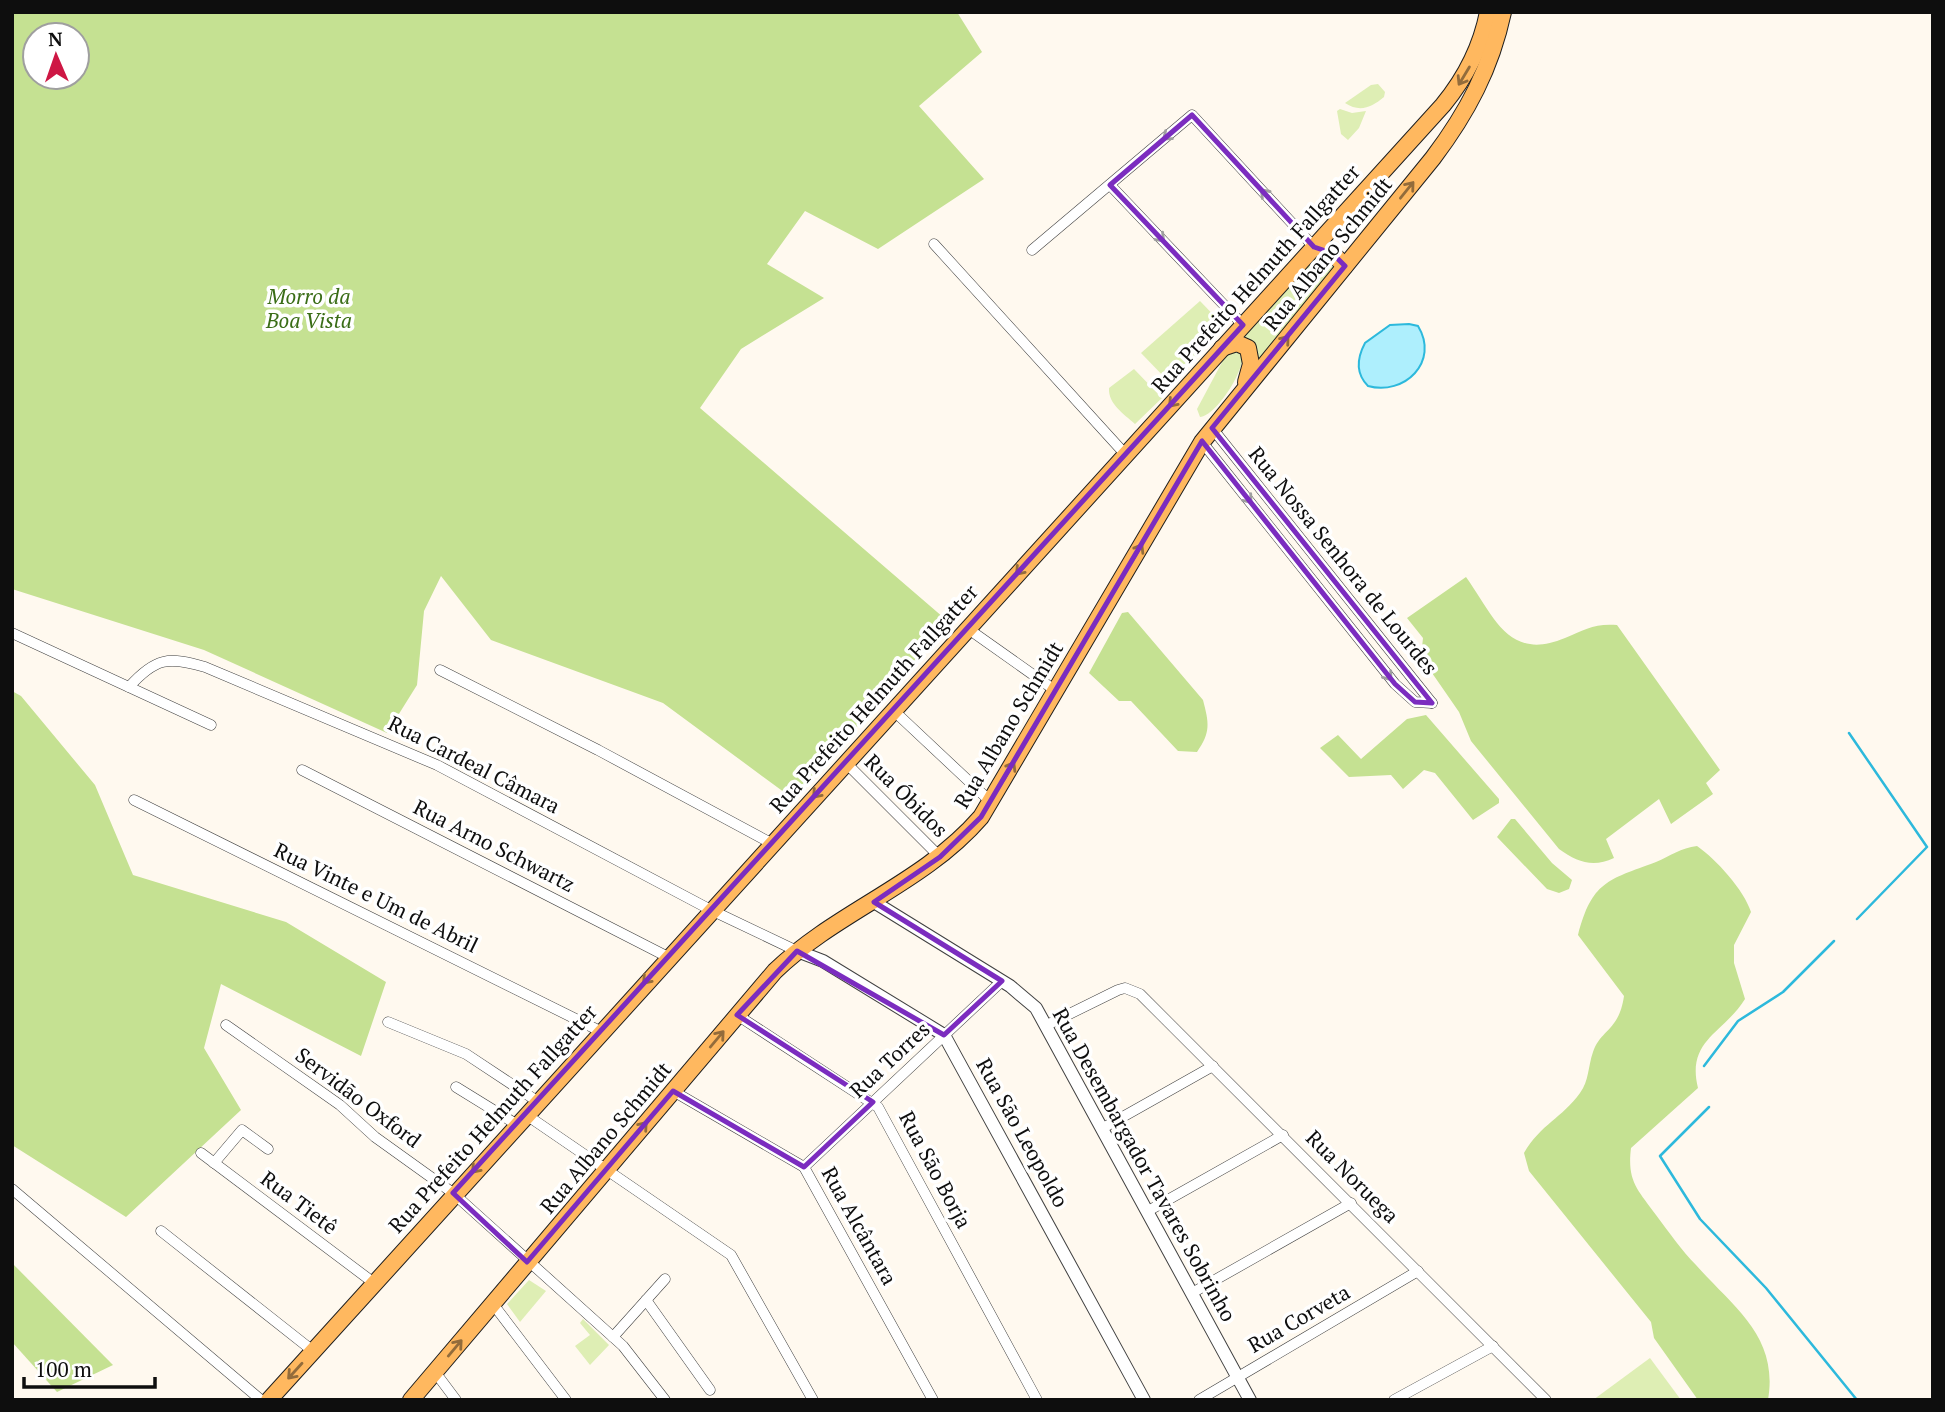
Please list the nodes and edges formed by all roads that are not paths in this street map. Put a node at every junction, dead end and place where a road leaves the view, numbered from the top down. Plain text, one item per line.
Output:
1 (1488, 12) edge
2 (1503, 12) edge
3 (1110, 185) junction
4 (934, 244) dead end
5 (1314, 247) junction
6 (1032, 250) dead end
7 (1345, 267) junction
8 (1243, 325) junction
9 (1222, 348) junction
10 (1239, 397) junction
11 (1212, 428) junction
12 (1202, 442) junction
13 (1125, 454) junction
14 (1361, 614) junction
15 (1348, 624) junction
16 (967, 628) junction
17 (12, 633) edge
18 (440, 670) dead end
19 (129, 687) junction
20 (1056, 691) junction
21 (893, 710) junction
22 (211, 725) dead end
23 (845, 762) junction
24 (302, 770) dead end
25 (134, 800) dead end
26 (990, 802) junction
27 (771, 843) junction
28 (940, 857) junction
29 (874, 902) junction
30 (711, 910) junction
31 (797, 951) junction
32 (668, 957) junction
33 (1002, 981) junction
34 (737, 1015) junction
35 (388, 1022) dead end
36 (226, 1025) dead end
37 (1047, 1025) junction
38 (600, 1031) junction
39 (944, 1035) junction
40 (1213, 1066) junction
41 (456, 1087) dead end
42 (673, 1091) junction
43 (537, 1101) junction
44 (873, 1102) junction
45 (520, 1119) junction
46 (1103, 1128) junction
47 (1283, 1135) junction
48 (268, 1149) dead end
49 (201, 1153) dead end
50 (215, 1163) junction
51 (804, 1167) junction
52 (606, 1170) junction
53 (12, 1189) edge
54 (453, 1194) junction
55 (1351, 1203) junction
56 (1148, 1212) junction
57 (161, 1231) dead end
58 (527, 1262) junction
59 (1418, 1271) junction
60 (665, 1279) dead end
61 (374, 1283) junction
62 (1192, 1293) junction
63 (646, 1300) junction
64 (493, 1304) junction
65 (613, 1337) junction
66 (1493, 1346) junction
67 (313, 1351) junction
68 (435, 1372) junction
69 (1237, 1377) junction
70 (710, 1390) dead end
71 (261, 1400) edge
72 (269, 1400) edge
73 (411, 1400) edge
74 (456, 1400) edge
75 (566, 1400) edge
76 (665, 1400) edge
77 (813, 1400) edge
78 (933, 1400) edge
79 (1037, 1400) edge
80 (1144, 1400) edge
81 (1199, 1400) edge
82 (1250, 1400) edge
83 (1394, 1400) edge
84 (1546, 1400) edge

1 -> 5 main road, Rua Prefeito Helmuth Fallgatter
7 -> 2 main road, Rua Albano Schmidt
5 -> 3 street
3 - 6 street
3 -> 8 street
4 - 13 street
5 - 7 main road
5 - 8 main road, Rua Prefeito Helmuth Fallgatter
10 -> 7 main road, Rua Albano Schmidt
8 - 9 main road, Rua Prefeito Helmuth Fallgatter
9 - 10 main road
9 -> 13 main road, Rua Prefeito Helmuth Fallgatter
10 - 11 main road, Rua Albano Schmidt
11 - 12 main road, Rua Albano Schmidt
11 - 14 street, Rua Nossa Senhora de Lourdes
12 -> 15 street, Rua Nossa Senhora de Lourdes
20 -> 12 main road, Rua Albano Schmidt
13 -> 16 main road, Rua Prefeito Helmuth Fallgatter
14 - 15 street
15 -> 14 street, Rua Nossa Senhora de Lourdes
16 - 20 street
16 - 21 main road, Rua Prefeito Helmuth Fallgatter
17 - 19 street
18 - 27 street
19 - 22 street
19 - 30 street, Rua Cardeal Câmara
26 -> 20 main road, Rua Albano Schmidt
21 - 23 main road, Rua Prefeito Helmuth Fallgatter
21 - 26 street
23 -> 27 main road, Rua Prefeito Helmuth Fallgatter
23 - 28 street, Rua Óbidos
24 - 32 street, Rua Arno Schwartz
25 - 38 street, Rua Vinte e Um de Abril
26 - 28 main road, Rua Albano Schmidt
27 - 30 main road, Rua Prefeito Helmuth Fallgatter
28 - 29 main road, Rua Albano Schmidt
29 - 31 main road, Rua Albano Schmidt
29 - 33 street, Rua Desembargador Tavares Sobrinho
30 - 31 street, Rua Cardeal Câmara
30 - 32 main road, Rua Prefeito Helmuth Fallgatter
31 - 34 main road, Rua Albano Schmidt
31 - 39 street, Rua São Leopoldo
32 -> 38 main road, Rua Prefeito Helmuth Fallgatter
33 - 37 street, Rua Desembargador Tavares Sobrinho
33 - 39 street, Rua Torres
42 -> 34 main road, Rua Albano Schmidt
34 - 44 street, Rua São Borja
35 - 43 street
36 - 54 street, Servidão Oxford
37 - 40 street, Rua Noruega
37 - 46 street, Rua Desembargador Tavares Sobrinho
38 - 43 main road, Rua Prefeito Helmuth Fallgatter
39 - 44 street, Rua Torres
39 - 80 street, Rua São Leopoldo
40 - 46 street
40 - 47 street, Rua Noruega
41 - 45 street
42 - 51 street, Rua Alcântara
52 -> 42 main road, Rua Albano Schmidt
43 - 45 main road, Rua Prefeito Helmuth Fallgatter
44 - 51 street, Rua Torres
44 - 79 street, Rua São Borja
45 - 52 street
45 -> 54 main road, Rua Prefeito Helmuth Fallgatter
46 - 56 street, Rua Desembargador Tavares Sobrinho
47 - 55 street, Rua Noruega
47 - 56 street
48 - 50 street
49 - 50 street, Rua Tietê
50 - 61 street, Rua Tietê
51 - 78 street, Rua Alcântara
52 - 58 main road, Rua Albano Schmidt
52 - 77 street
53 - 71 street
54 - 58 street, Servidão Oxford
54 - 61 main road, Rua Prefeito Helmuth Fallgatter
55 - 59 street, Rua Noruega
55 - 62 street
56 - 62 street, Rua Desembargador Tavares Sobrinho
57 - 67 street
58 - 64 main road, Rua Albano Schmidt
58 - 65 street, Servidão Oxford
59 - 66 street, Rua Noruega
59 - 69 street, Rua Corveta
60 - 63 street
61 - 67 main road, Rua Prefeito Helmuth Fallgatter
62 - 69 street, Rua Desembargador Tavares Sobrinho
63 - 65 street
63 - 70 street
68 -> 64 main road, Rua Albano Schmidt
64 - 75 street
65 - 76 street, Servidão Oxford
66 - 83 street
66 - 84 street, Rua Noruega
67 -> 72 main road, Rua Prefeito Helmuth Fallgatter
68 - 73 main road, Rua Albano Schmidt
68 - 74 street
69 - 81 street, Rua Corveta
69 - 82 street, Rua Desembargador Tavares Sobrinho

